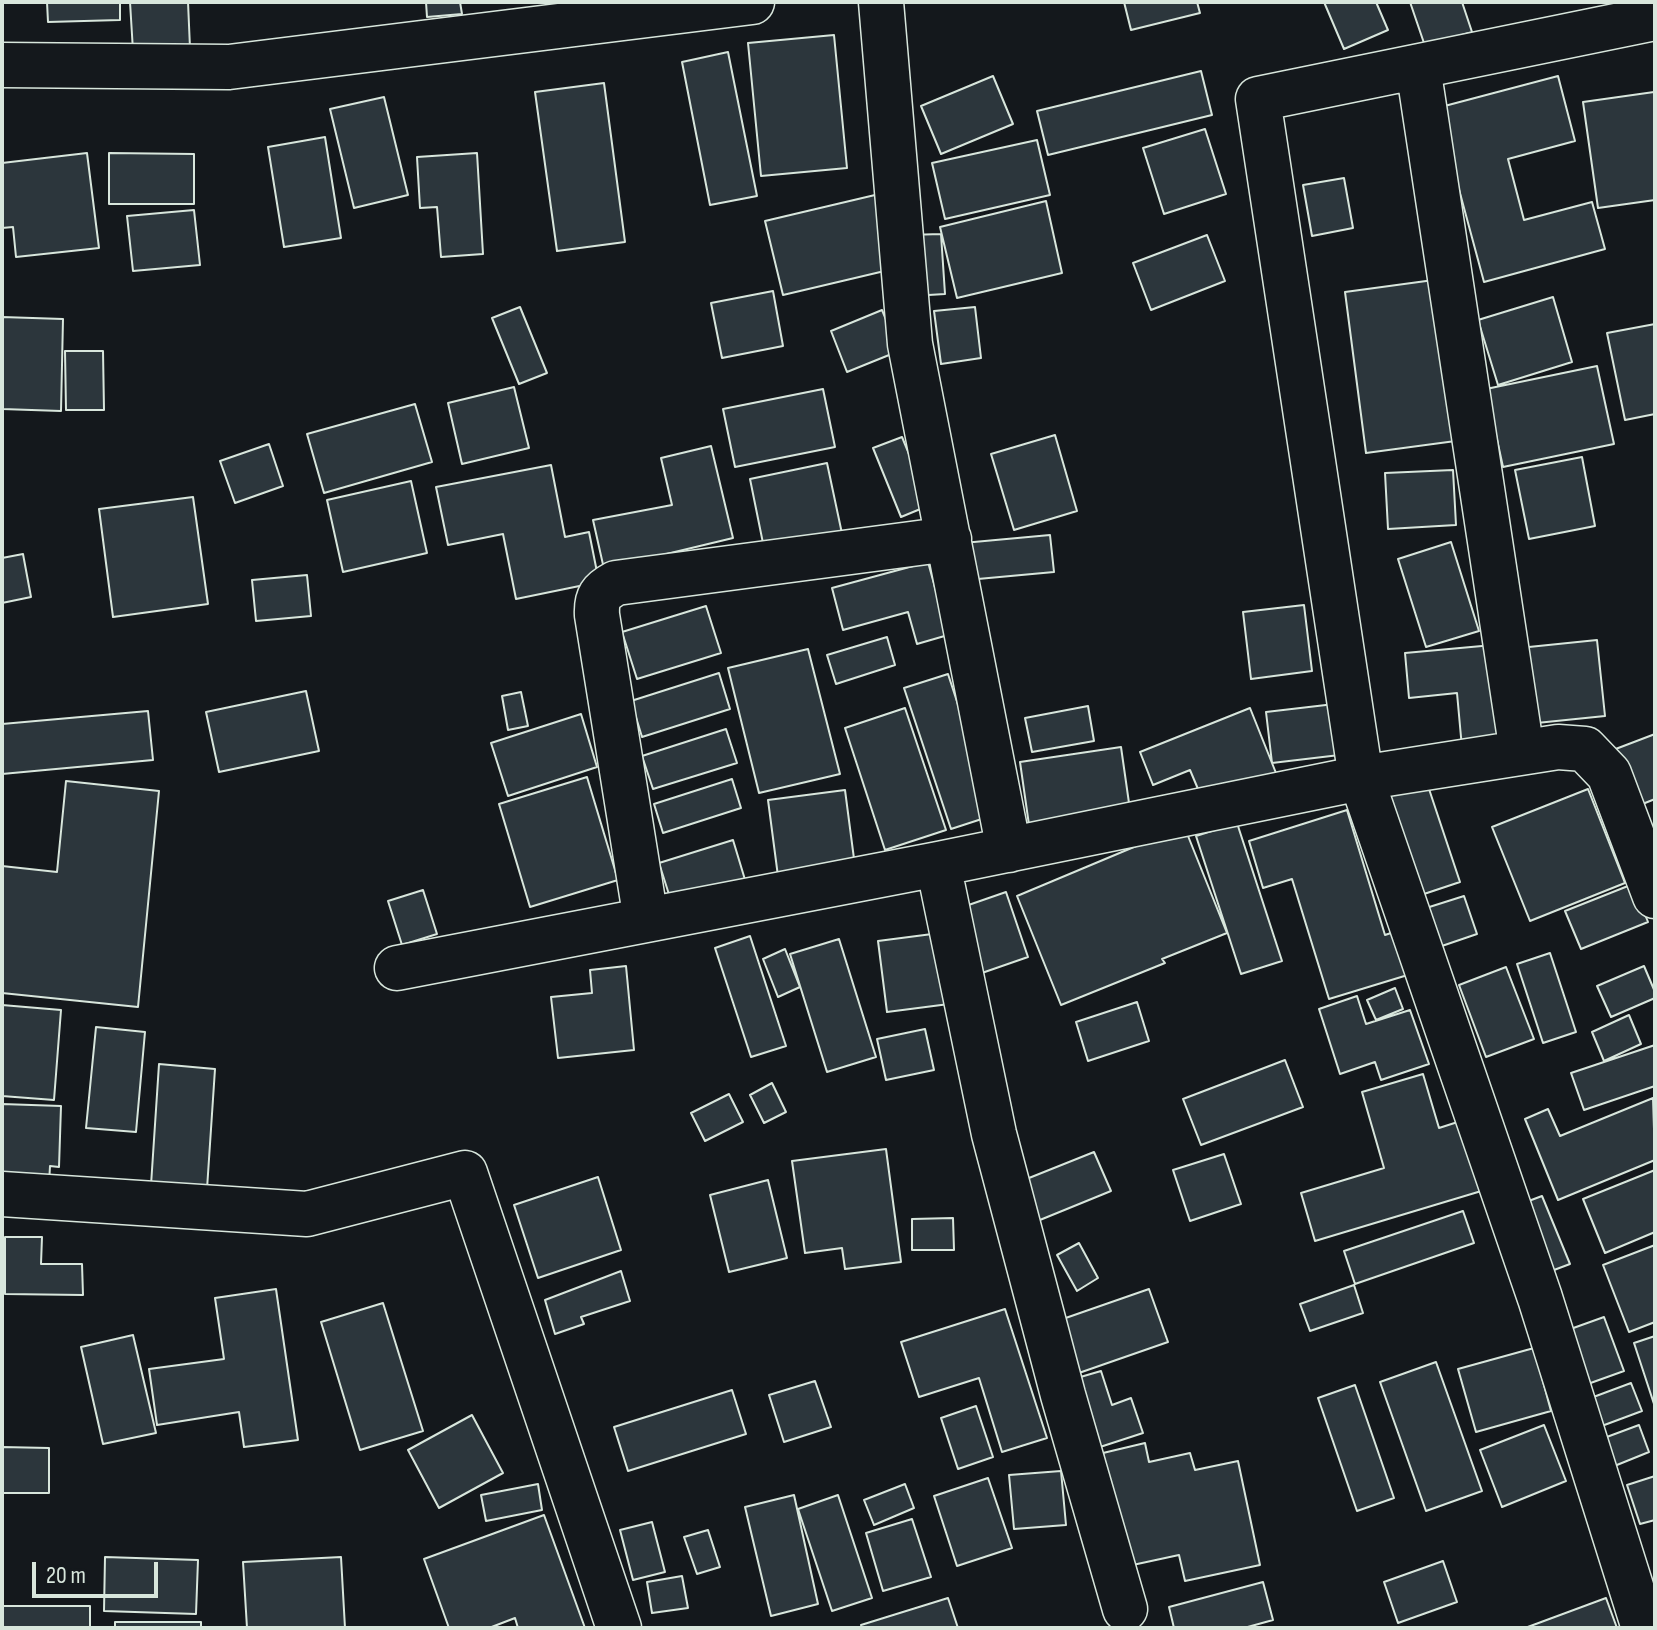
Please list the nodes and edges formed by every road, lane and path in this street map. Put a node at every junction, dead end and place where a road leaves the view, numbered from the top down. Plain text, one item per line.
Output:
1 (752, 2) edge
2 (881, 2) edge
3 (1655, 18) edge
4 (2, 65) edge
5 (1418, 67) junction
6 (949, 539) junction
7 (1522, 752) junction
8 (1361, 778) junction
9 (1009, 850) junction
10 (938, 864) junction
11 (1655, 896) edge
12 (646, 920) junction
13 (397, 968) dead end
14 (2, 1194) edge
15 (1125, 1609) dead end
16 (619, 1628) edge
17 (1644, 1628) edge

1 - 4 street
2 - 6 street
3 - 5 street
5 - 7 street
5 - 8 street
6 - 9 street
6 - 12 street
7 - 8 street
7 - 11 street
8 - 9 street
8 - 17 street
9 - 10 street
10 - 12 street
10 - 15 street
12 - 13 street
14 - 16 street

